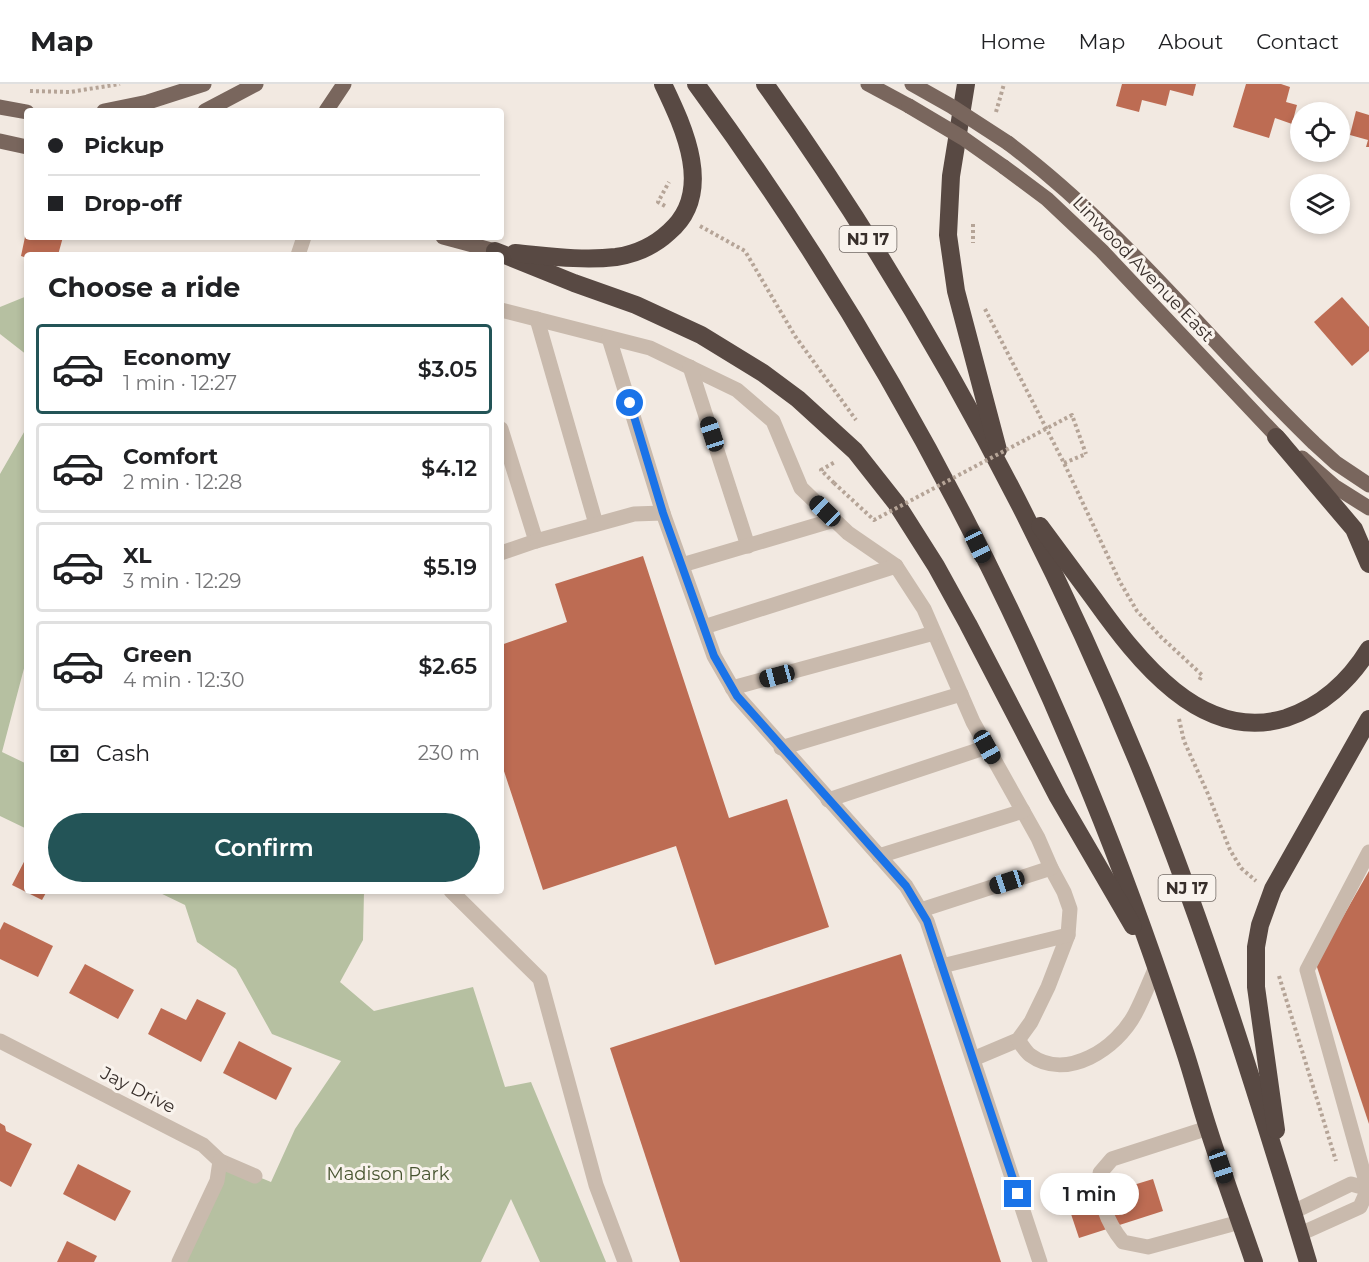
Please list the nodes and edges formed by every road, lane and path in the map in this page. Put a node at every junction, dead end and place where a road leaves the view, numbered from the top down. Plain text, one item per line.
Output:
1 (120, 84) edge
2 (204, 84) edge
3 (256, 84) edge
4 (344, 84) edge
5 (663, 84) edge
6 (696, 84) edge
7 (765, 84) edge
8 (773, 84) edge
9 (868, 84) edge
10 (912, 84) edge
11 (966, 84) edge
12 (1004, 84) edge
13 (27, 91) dead end
14 (0, 107) edge
15 (132, 108) edge
16 (211, 108) edge
17 (328, 108) edge
18 (24, 111) edge
19 (992, 132) junction
20 (802, 138) junction
21 (0, 141) edge
22 (24, 146) edge
23 (670, 172) dead end
24 (684, 216) junction
25 (453, 240) edge
26 (492, 252) edge
27 (504, 254) edge
28 (504, 256) edge
29 (504, 311) edge
30 (537, 319) junction
31 (609, 338) junction
32 (690, 368) junction
33 (857, 421) dead end
34 (1276, 436) junction
35 (504, 439) edge
36 (855, 451) junction
37 (1064, 463) dead end
38 (1006, 480) junction
39 (1369, 485) edge
40 (1369, 508) edge
41 (663, 513) junction
42 (834, 520) junction
43 (596, 524) junction
44 (536, 541) junction
45 (748, 546) junction
46 (504, 552) edge
47 (1369, 564) edge
48 (682, 565) junction
49 (896, 566) junction
50 (704, 627) junction
51 (934, 633) junction
52 (1369, 649) edge
53 (732, 688) junction
54 (961, 694) junction
55 (1369, 719) edge
56 (987, 747) junction
57 (781, 748) junction
58 (828, 800) junction
59 (1023, 811) junction
60 (1369, 852) edge
61 (879, 856) junction
62 (1051, 868) junction
63 (454, 894) edge
64 (921, 910) junction
65 (1068, 935) junction
66 (942, 966) junction
67 (1156, 967) junction
68 (1018, 1040) junction
69 (0, 1041) edge
70 (973, 1059) junction
71 (1208, 1128) junction
72 (220, 1161) junction
73 (255, 1176) dead end
74 (1283, 1179) junction
75 (1369, 1189) edge
76 (1293, 1212) junction
77 (1240, 1222) junction
78 (1300, 1234) junction
79 (1309, 1261) edge
80 (179, 1262) edge
81 (625, 1262) edge
82 (1040, 1262) edge
83 (1254, 1262) edge

1 - 13 path
2 - 15 main road
3 - 16 main road
4 - 17 main road
5 - 24 highway
6 - 67 highway, NJ 17
7 - 20 highway, NJ 17
8 - 20 highway
9 - 34 main road, Linwood Avenue East, bridge
10 - 19 main road, Linwood Avenue East, bridge
11 - 38 highway
12 - 19 path
14 - 18 main road
19 - 39 main road, Linwood Avenue East, bridge
20 - 38 highway, NJ 17
21 - 22 main road
23 - 24 path
24 - 27 highway
24 - 33 path
25 - 26 main road
28 - 36 highway
29 - 30 street
30 - 31 street
30 - 43 street
31 - 32 street
31 - 41 street
32 - 42 street
32 - 45 street
34 - 40 main road, Linwood Avenue East
34 - 47 highway
35 - 44 street
36 - 37 path, bridge
36 - 67 highway
38 - 52 highway
38 - 74 highway, NJ 17
41 - 43 street
41 - 48 street
42 - 45 street
42 - 49 street
43 - 44 street
44 - 46 street
45 - 48 street
48 - 50 street
49 - 50 street
49 - 51 street
50 - 53 street
51 - 53 street
51 - 54 street
53 - 57 street
54 - 56 street
54 - 57 street
55 - 74 highway
56 - 58 street
56 - 59 street
57 - 58 street
58 - 61 street
59 - 61 street
59 - 62 street
60 - 75 street
61 - 64 street
62 - 64 street
62 - 65 street
63 - 81 street
64 - 66 street
65 - 66 street
65 - 68 street
66 - 70 street
67 - 68 street
67 - 71 highway, NJ 17
68 - 70 street
69 - 72 street, Jay Drive
70 - 82 street
71 - 77 highway, NJ 17
71 - 77 street
72 - 73 street, Jay Drive
72 - 80 street
74 - 76 highway, NJ 17
75 - 76 street
75 - 78 street
76 - 78 highway, NJ 17
77 - 83 highway, NJ 17
78 - 79 highway, NJ 17

